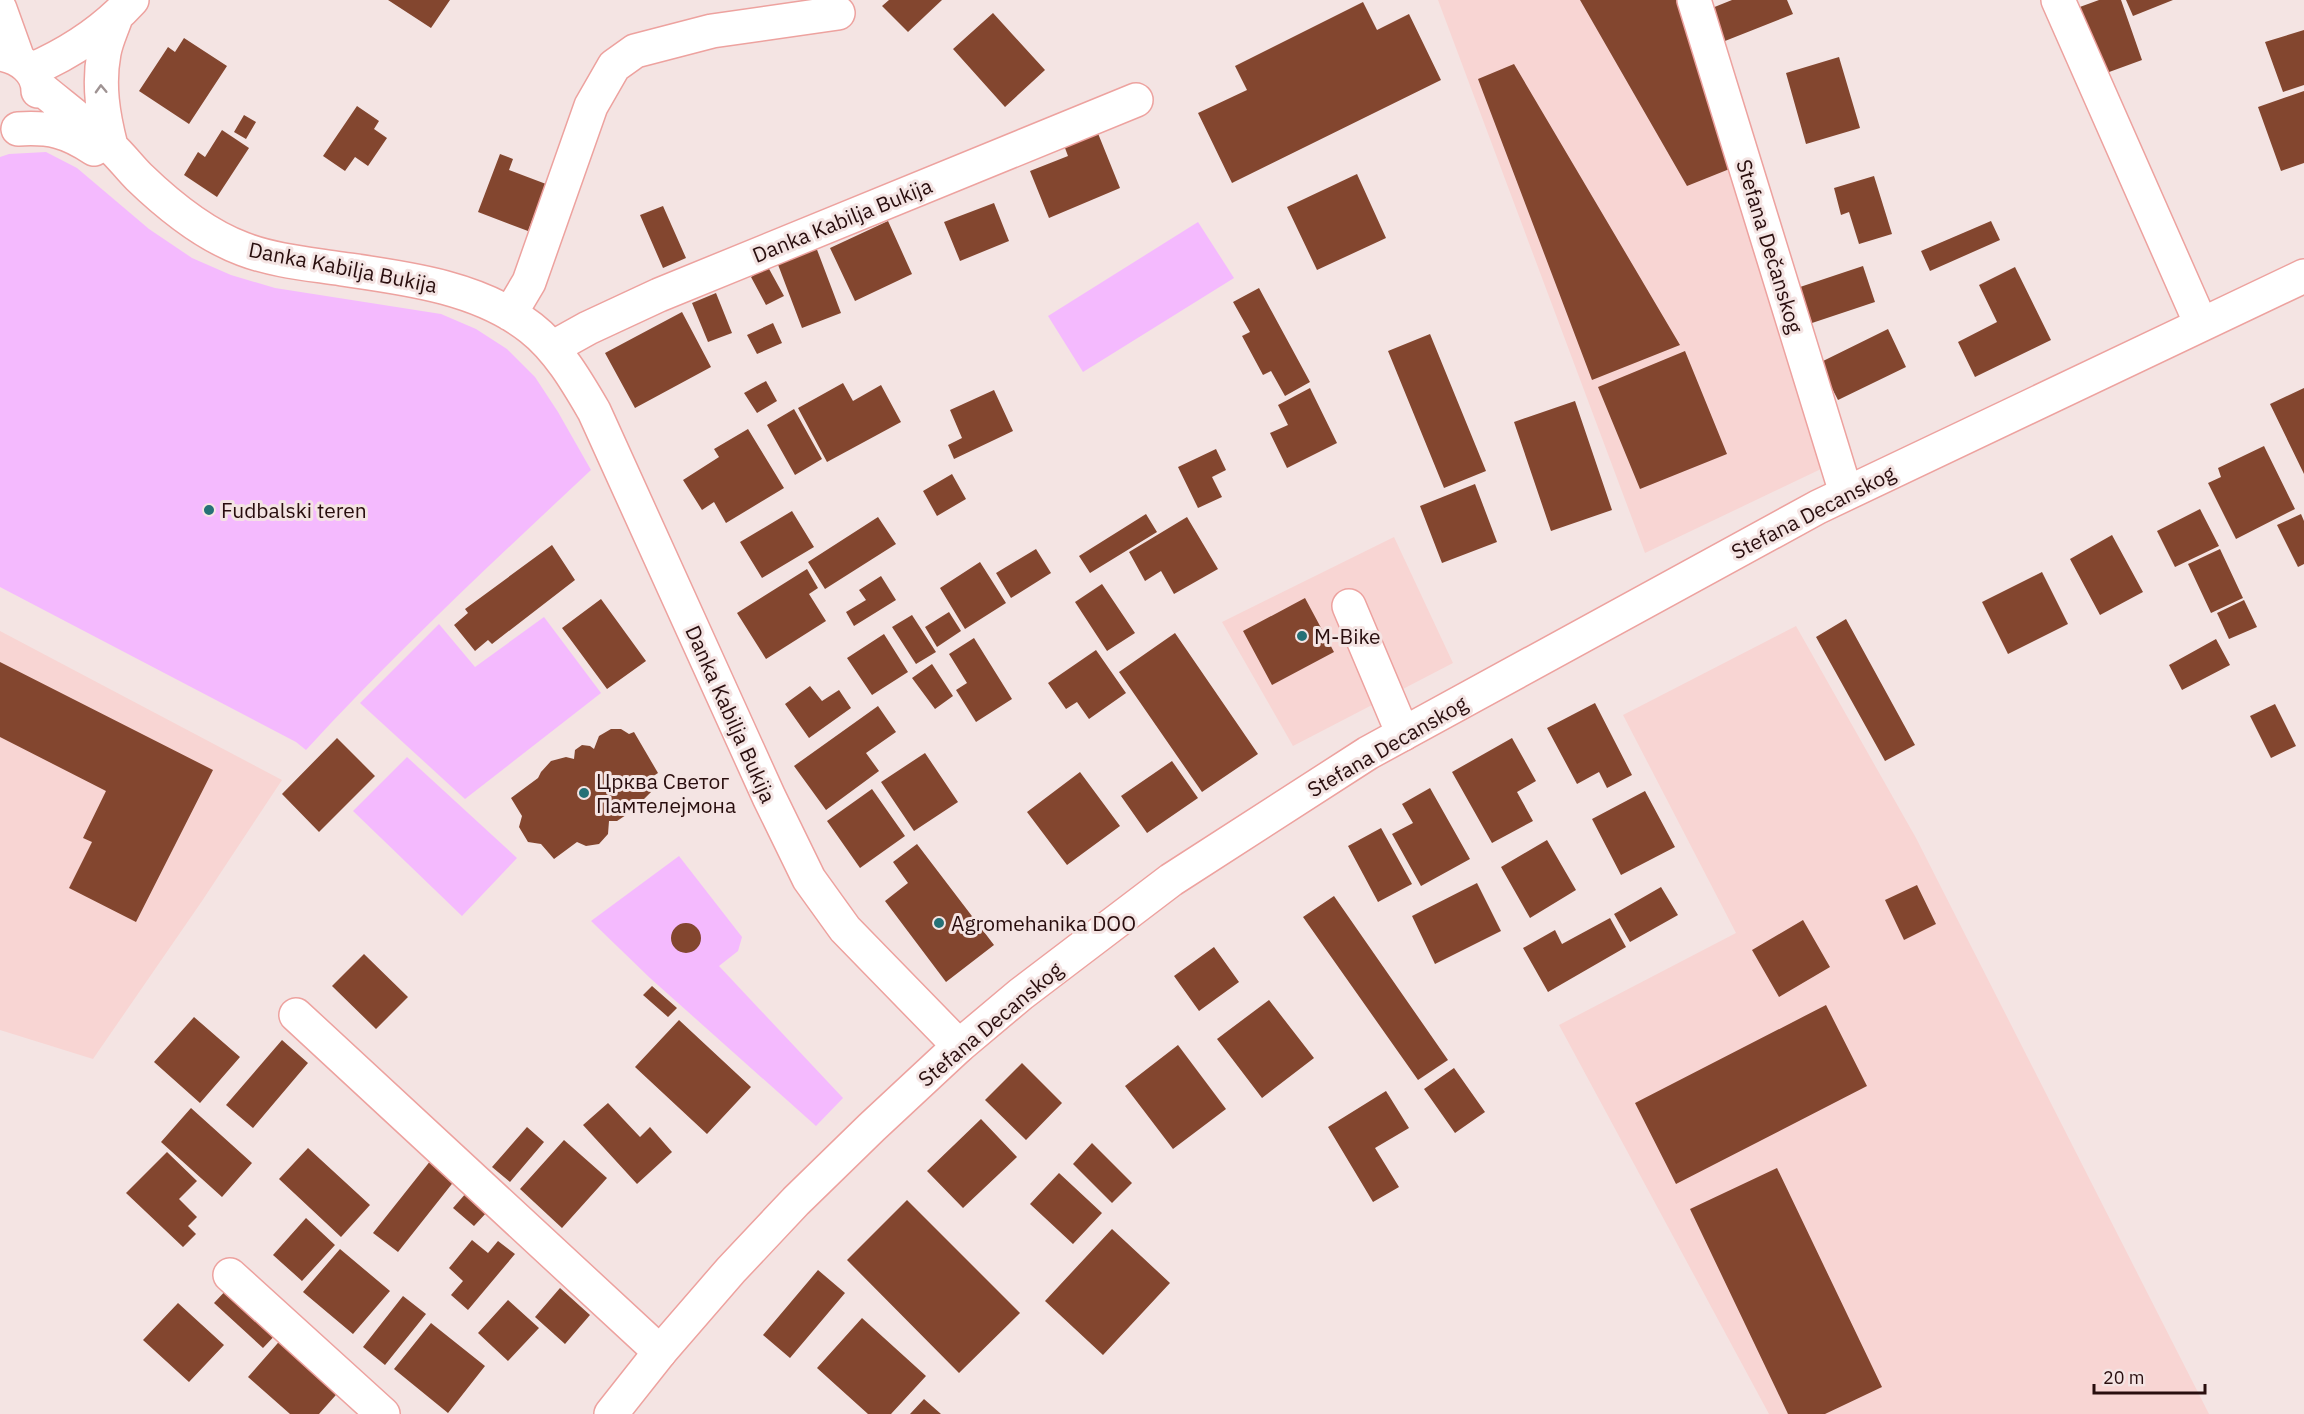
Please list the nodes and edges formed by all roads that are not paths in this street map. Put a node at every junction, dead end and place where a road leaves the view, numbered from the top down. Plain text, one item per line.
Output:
1 (1694, 0) edge
2 (2058, 0) edge
3 (0, 9) edge
4 (124, 9) edge
5 (838, 13) dead end
6 (22, 67) edge
7 (1136, 100) dead end
8 (5, 134) edge
9 (111, 146) junction
10 (139, 177) junction
11 (2304, 276) edge
12 (510, 314) junction
13 (2201, 324) junction
14 (552, 348) junction
15 (1846, 493) junction
16 (1349, 606) dead end
17 (1403, 734) junction
18 (296, 1015) dead end
19 (959, 1046) junction
20 (230, 1275) dead end
21 (660, 1352) junction
22 (383, 1414) edge
23 (611, 1414) edge

1 - 15 street, Stefana Dečanskog
2 - 13 street
3 - 6 street
4 - 6 street
9 -> 4 street
5 - 12 street
6 - 8 street
6 - 9 street
7 - 14 street, Danka Kabilja Bukija
8 - 10 street
9 - 10 street
10 - 12 street, Danka Kabilja Bukija
11 - 13 street, Stefana Decanskog
12 - 14 street, Danka Kabilja Bukija
13 - 15 street, Stefana Decanskog
14 - 19 street, Danka Kabilja Bukija
15 - 17 street, Stefana Decanskog
16 - 17 street
17 - 19 street, Stefana Decanskog
18 - 21 street
19 - 21 street, Stefana Decanskog
20 - 22 street
21 - 23 street, Stefana Decanskog

